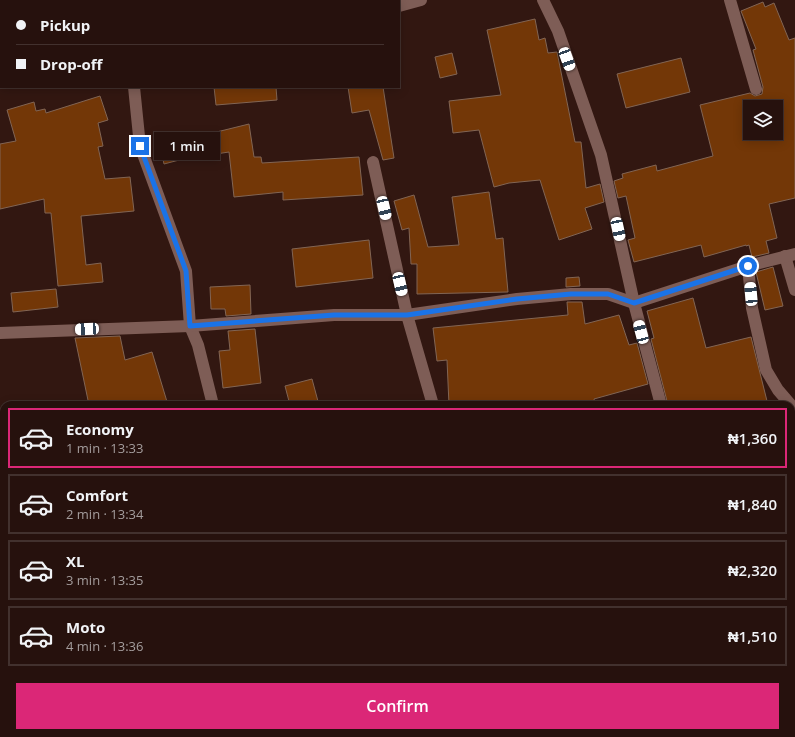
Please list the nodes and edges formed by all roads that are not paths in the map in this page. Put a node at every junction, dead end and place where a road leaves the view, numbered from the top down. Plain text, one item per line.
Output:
1 (421, 0) edge
2 (543, 0) edge
3 (730, 0) edge
4 (400, 6) edge
5 (134, 88) edge
6 (756, 89) dead end
7 (373, 162) dead end
8 (790, 255) edge
9 (748, 266) junction
10 (795, 290) edge
11 (634, 303) junction
12 (407, 315) junction
13 (190, 326) junction
14 (0, 333) edge
15 (212, 401) edge
16 (432, 401) edge
17 (660, 401) edge
18 (787, 401) edge

1 - 4 street
2 - 11 street
3 - 6 street
5 - 13 street
7 - 12 street
8 - 9 street
8 - 10 street
9 - 11 street
9 - 18 street
11 - 12 street
11 - 17 street
12 - 13 street
12 - 16 street
13 - 14 street
13 - 15 street

